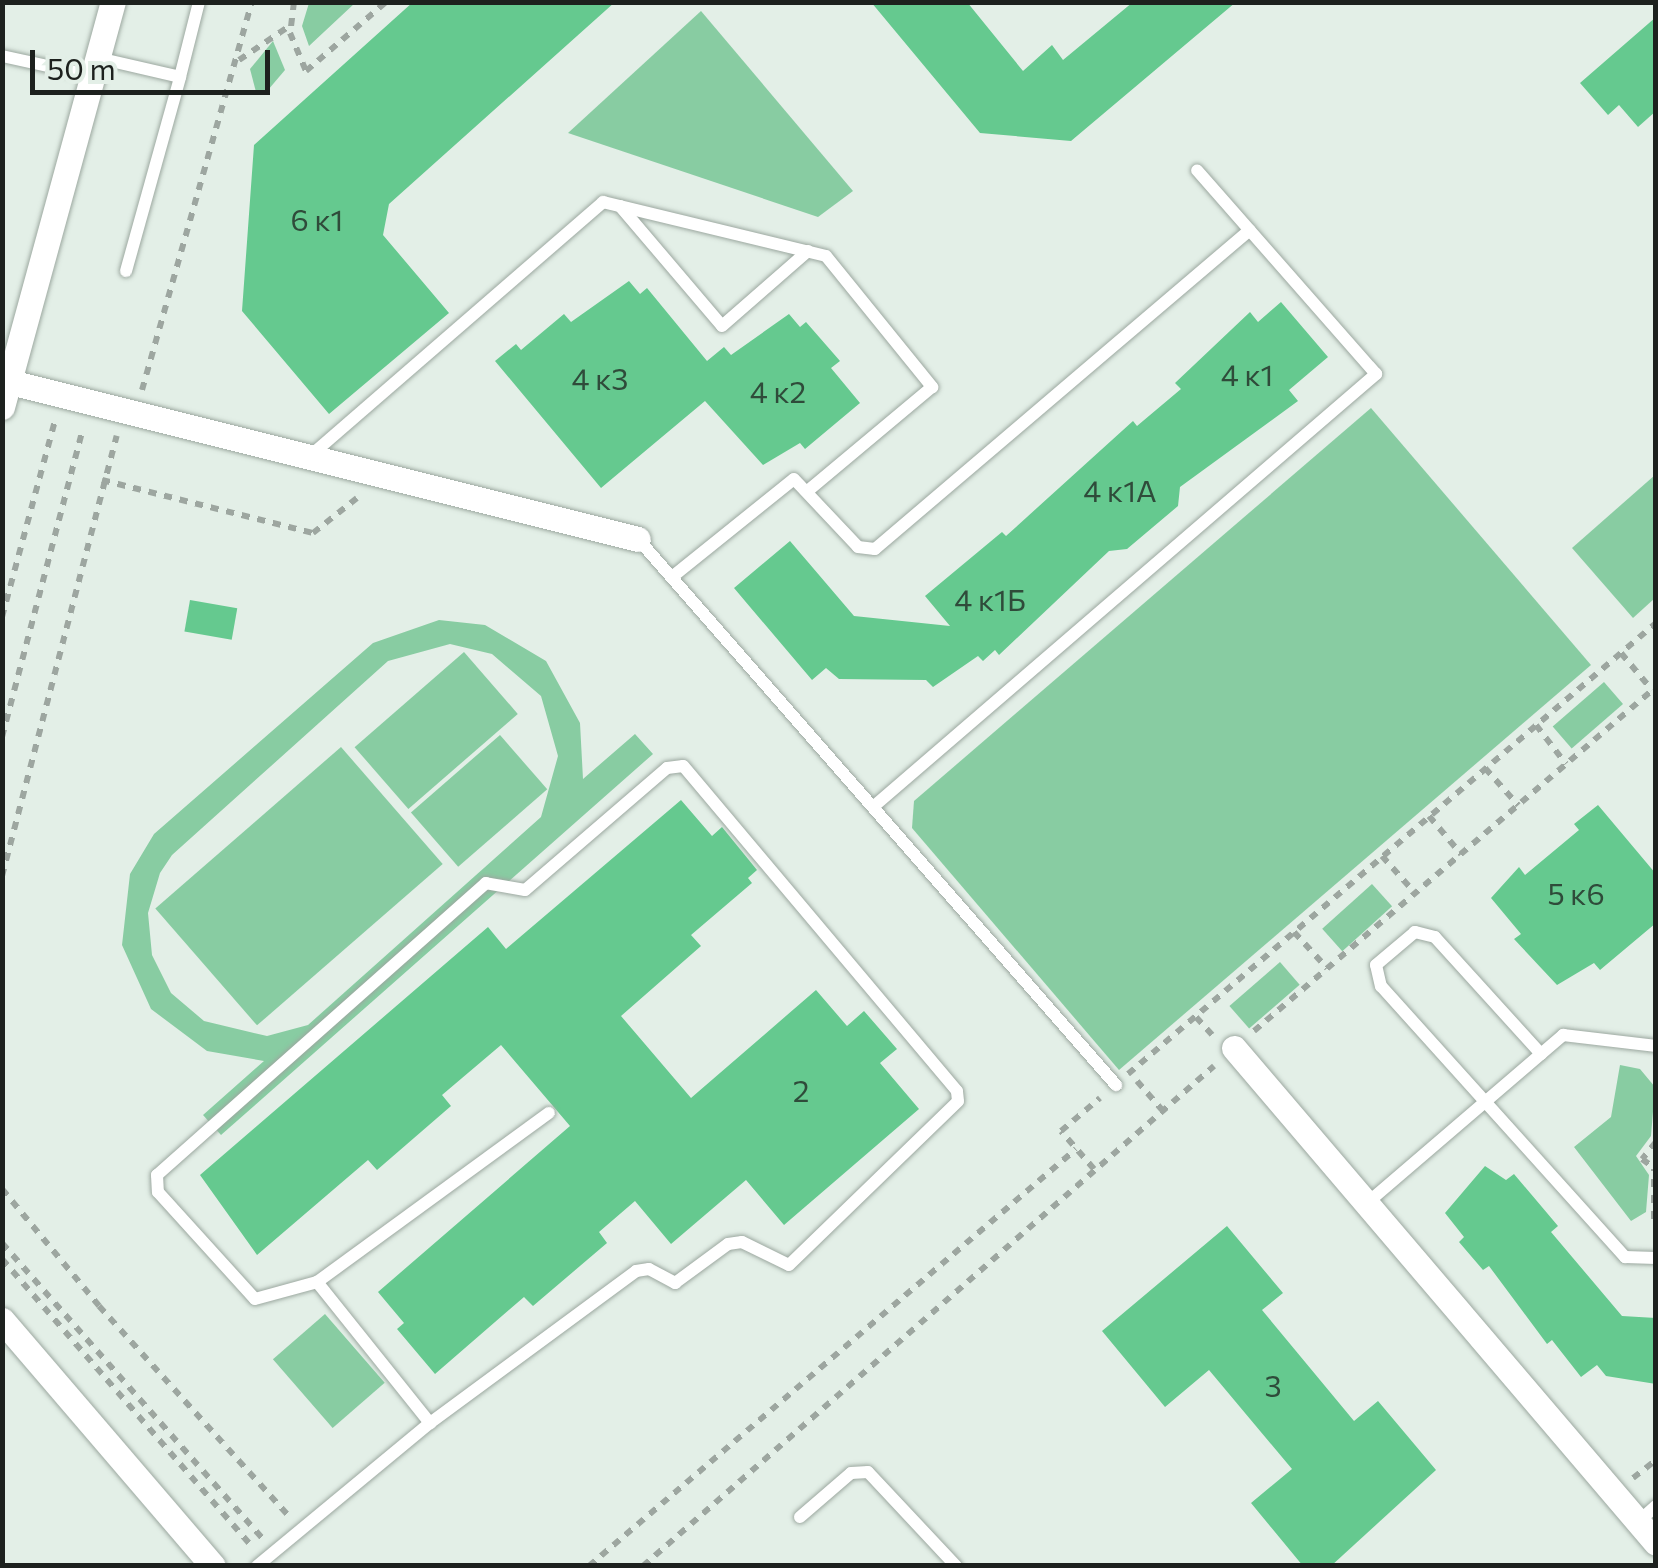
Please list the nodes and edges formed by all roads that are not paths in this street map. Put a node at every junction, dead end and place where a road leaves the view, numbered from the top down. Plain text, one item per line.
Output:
1 (114, 2) edge
2 (198, 2) edge
3 (2, 56) edge
4 (96, 67) junction
5 (180, 76) junction
6 (1197, 170) dead end
7 (620, 206) junction
8 (1250, 230) junction
9 (808, 251) junction
10 (126, 271) dead end
11 (5, 390) edge
12 (308, 458) junction
13 (809, 490) junction
14 (638, 538) joint
15 (672, 577) junction
16 (873, 808) junction
17 (1656, 1046) edge
18 (1234, 1048) road end
19 (1541, 1054) junction
20 (1116, 1085) road end
21 (1484, 1103) junction
22 (549, 1113) dead end
23 (1366, 1204) junction
24 (1656, 1258) edge
25 (317, 1282) junction
26 (2, 1320) edge
27 (430, 1423) junction
28 (1646, 1514) edge
29 (800, 1518) dead end
30 (1656, 1543) edge
31 (213, 1566) edge
32 (257, 1566) edge
33 (956, 1566) edge

1 - 4 street
2 - 5 lane
3 - 4 lane
4 - 5 lane
4 - 11 street
5 - 10 lane
6 - 8 lane
7 - 9 lane
7 - 9 lane
7 - 12 lane
8 - 13 lane
8 - 16 lane
9 - 13 lane
11 - 12 street
12 - 14 street
13 - 15 lane
14 - 15 lane
15 - 16 lane
16 - 20 lane
17 - 19 lane
18 - 23 street
19 - 21 lane
19 - 21 lane
21 - 23 lane
21 - 24 lane
22 - 25 lane
23 - 28 street
25 - 27 lane
25 - 27 lane
26 - 31 street
27 - 32 lane
28 - 30 street
29 - 33 lane

